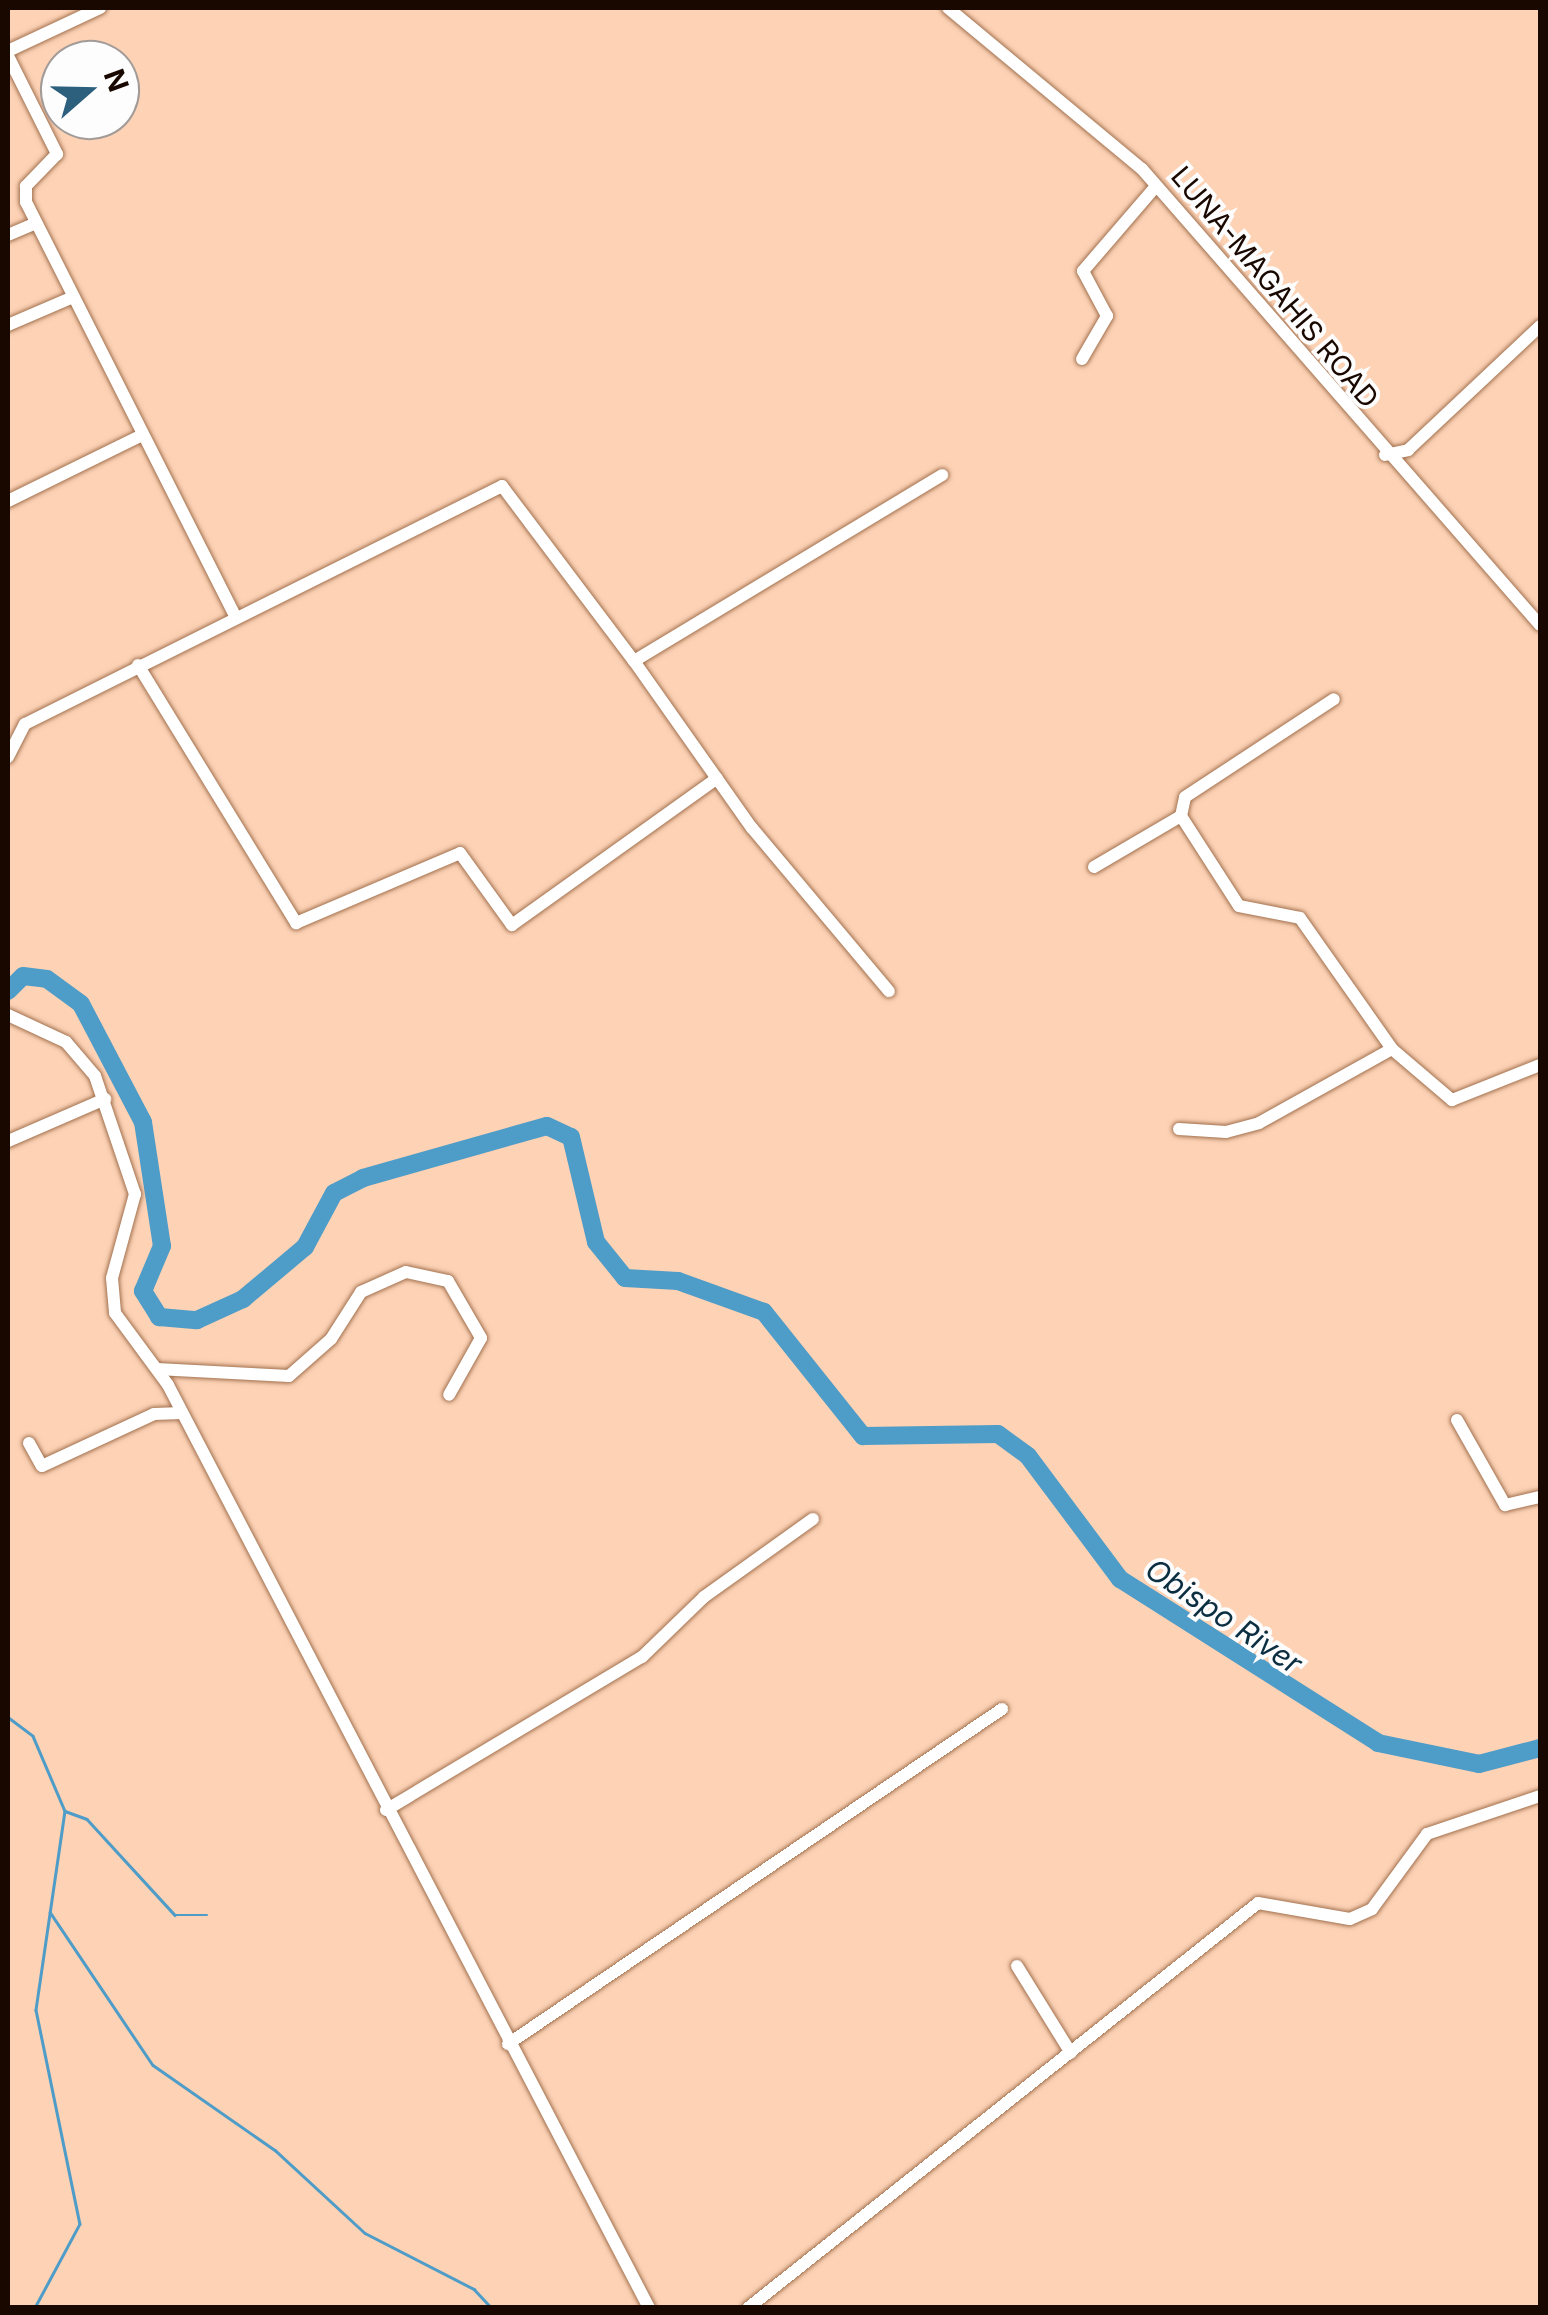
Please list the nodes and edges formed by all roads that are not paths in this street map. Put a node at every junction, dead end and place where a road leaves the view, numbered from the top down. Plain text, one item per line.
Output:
1 (100, 8) edge
2 (948, 8) edge
3 (8, 54) edge
4 (1156, 186) junction
5 (36, 223) junction
6 (8, 235) edge
7 (71, 298) junction
8 (8, 326) edge
9 (1540, 326) edge
10 (1082, 359) dead end
11 (140, 436) junction
12 (1385, 456) junction
13 (942, 475) dead end
14 (8, 500) edge
15 (234, 615) junction
16 (1540, 624) edge
17 (634, 660) junction
18 (138, 665) junction
19 (1334, 699) dead end
20 (8, 757) edge
21 (717, 778) junction
22 (1181, 816) junction
23 (1094, 867) dead end
24 (889, 991) dead end
25 (8, 1015) edge
26 (1392, 1049) junction
27 (1540, 1065) edge
28 (105, 1099) junction
29 (1180, 1129) dead end
30 (8, 1140) edge
31 (157, 1369) junction
32 (450, 1395) dead end
33 (182, 1413) junction
34 (1457, 1420) dead end
35 (28, 1443) dead end
36 (1540, 1497) edge
37 (812, 1519) dead end
38 (1002, 1709) dead end
39 (1540, 1796) edge
40 (386, 1810) junction
41 (1016, 1966) dead end
42 (508, 2044) junction
43 (1071, 2053) junction
44 (649, 2308) edge
45 (748, 2308) edge

1 - 3 street
2 - 4 street, LUNA-MAGAHIS ROAD
3 - 5 street
4 - 10 street
4 - 12 street, LUNA-MAGAHIS ROAD
5 - 6 street
5 - 7 street
7 - 8 street
7 - 11 street
9 - 12 street
11 - 14 street
11 - 15 street
12 - 16 street, LUNA-MAGAHIS ROAD
13 - 17 street
15 - 17 street
15 - 18 street
17 - 21 street
18 - 20 street
18 - 21 street
19 - 22 street
21 - 24 street
22 - 23 street
22 - 26 street
25 - 28 street
26 - 27 street
26 - 29 street
28 - 30 street
28 - 31 street
31 - 32 street
31 - 33 street
33 - 35 street
33 - 40 street
34 - 36 street
37 - 40 street
38 - 42 street
39 - 43 street
40 - 42 street
41 - 43 street
42 - 44 street
43 - 45 street

